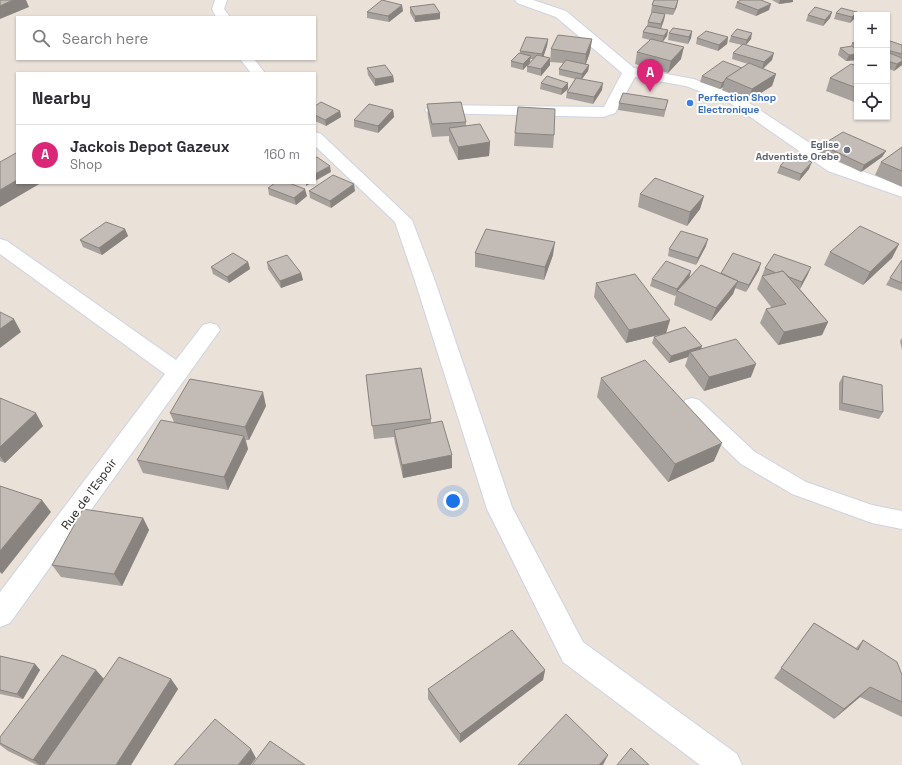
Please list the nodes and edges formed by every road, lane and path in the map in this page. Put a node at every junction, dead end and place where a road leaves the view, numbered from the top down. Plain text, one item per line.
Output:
1 (221, 0) edge
2 (521, 0) edge
3 (222, 16) edge
4 (248, 60) edge
5 (257, 72) edge
6 (630, 72) junction
7 (430, 110) edge
8 (316, 138) edge
9 (902, 192) edge
10 (0, 244) edge
11 (210, 330) dead end
12 (179, 373) junction
13 (692, 405) dead end
14 (902, 520) edge
15 (0, 614) edge
16 (726, 765) edge

1 - 3 street
2 - 6 street
4 - 5 street
6 - 7 street
6 - 9 street
8 - 16 street
10 - 12 street
11 - 12 street, Rue de l'Espoir
12 - 15 street, Rue de l'Espoir
13 - 14 lane

